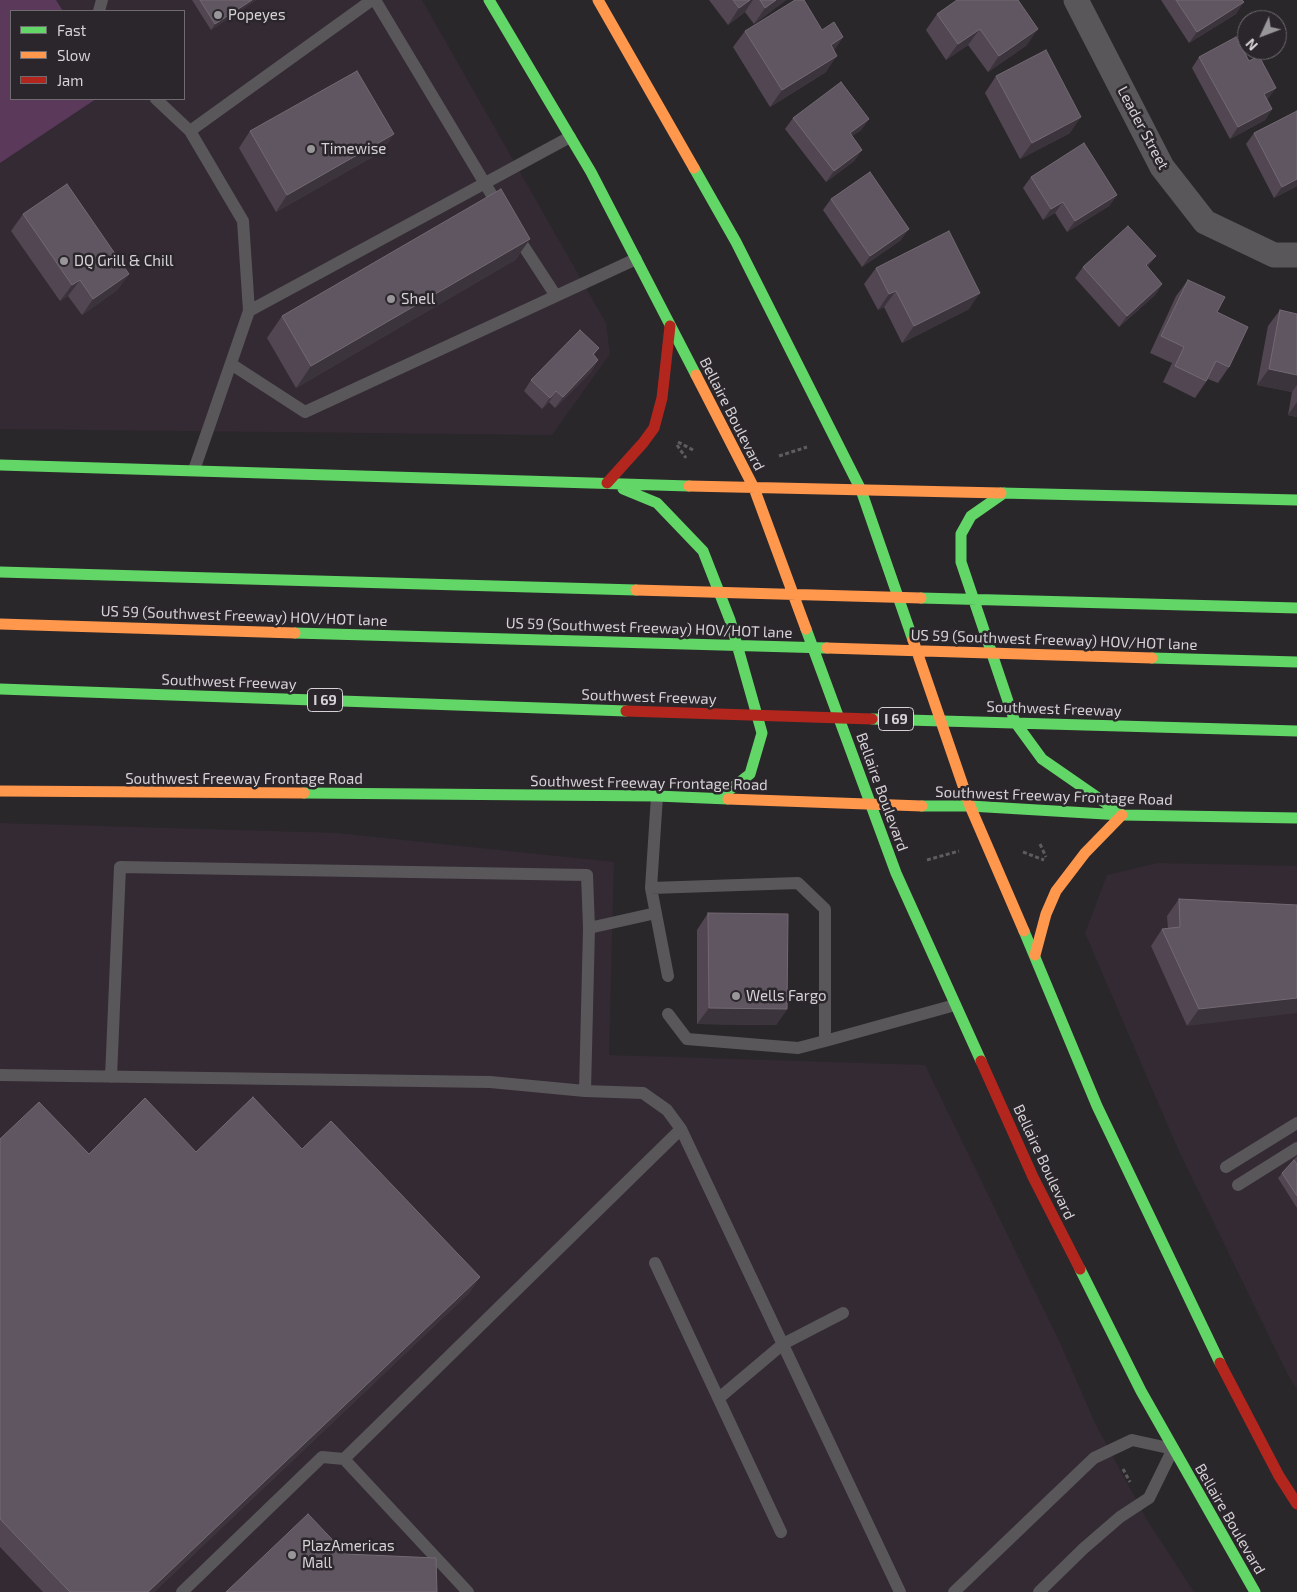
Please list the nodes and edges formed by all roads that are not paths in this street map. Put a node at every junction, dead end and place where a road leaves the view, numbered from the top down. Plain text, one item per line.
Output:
1 (374, 0) edge
2 (489, 0) edge
3 (598, 0) edge
4 (1076, 0) edge
5 (157, 100) edge
6 (190, 131) junction
7 (570, 137) junction
8 (484, 184) junction
9 (1293, 255) edge
10 (636, 259) junction
11 (556, 296) junction
12 (249, 311) junction
13 (670, 326) junction
14 (231, 364) junction
15 (0, 465) edge
16 (194, 470) junction
17 (607, 483) junction
18 (754, 488) junction
19 (860, 490) junction
20 (1004, 493) junction
21 (1297, 500) edge
22 (0, 572) edge
23 (1297, 608) edge
24 (0, 624) edge
25 (1297, 662) edge
26 (0, 689) edge
27 (1297, 731) edge
28 (0, 790) edge
29 (657, 796) junction
30 (719, 798) junction
31 (871, 805) junction
32 (970, 806) junction
33 (1122, 815) junction
34 (1297, 818) edge
35 (651, 888) junction
36 (656, 913) junction
37 (589, 928) junction
38 (1035, 955) junction
39 (668, 976) dead end
40 (955, 1005) junction
41 (668, 1014) dead end
42 (825, 1040) junction
43 (0, 1075) edge
44 (110, 1076) junction
45 (585, 1091) junction
46 (1297, 1123) edge
47 (681, 1129) junction
48 (1297, 1148) edge
49 (1226, 1167) dead end
50 (1238, 1185) dead end
51 (656, 1263) dead end
52 (843, 1314) dead end
53 (783, 1344) junction
54 (718, 1398) junction
55 (1173, 1449) junction
56 (344, 1459) junction
57 (1297, 1504) edge
58 (781, 1532) dead end
59 (182, 1592) edge
60 (468, 1592) edge
61 (900, 1592) edge
62 (954, 1592) edge
63 (1039, 1592) edge
64 (1255, 1592) edge

1 - 6 lane
1 - 8 lane
2 - 7 main road, Bellaire Boulevard
3 - 19 main road
4 - 9 street, Leader Street
5 - 6 lane
6 - 12 lane
7 - 8 lane
7 - 10 main road, Bellaire Boulevard
8 - 11 lane
8 - 12 lane
10 - 11 lane
10 - 13 main road, Bellaire Boulevard
11 - 14 lane
12 - 14 lane
13 - 17 main road
13 - 18 main road, Bellaire Boulevard
14 - 16 lane
15 - 16 main road
16 - 17 main road
17 - 18 main road
17 - 30 main road
18 - 19 main road
18 - 31 main road, Bellaire Boulevard
19 - 20 main road
19 - 32 main road
20 - 21 main road
20 - 33 main road
22 - 23 main road
24 - 25 main road, US 59 (Southwest Freeway) HOV/HOT lane
26 - 27 main road, Southwest Freeway / I 69
28 - 29 main road, Southwest Freeway Frontage Road
29 - 30 main road, Southwest Freeway Frontage Road
29 - 35 lane
30 - 31 main road, Southwest Freeway Frontage Road
31 - 32 main road, Southwest Freeway Frontage Road
31 - 40 main road, Bellaire Boulevard
32 - 33 main road, Southwest Freeway Frontage Road
32 - 38 main road
33 - 34 main road, Southwest Freeway Frontage Road
33 - 38 main road
35 - 36 lane
35 - 42 lane
36 - 37 lane
36 - 39 lane
37 - 44 lane
37 - 45 lane
38 - 57 main road
40 - 42 lane
40 - 55 main road, Bellaire Boulevard
41 - 42 lane
43 - 44 lane
44 - 45 lane
45 - 47 lane
46 - 49 lane
47 - 53 lane
47 - 56 lane
48 - 50 lane
51 - 54 lane
52 - 53 lane
53 - 54 lane
53 - 61 lane
54 - 58 lane
55 - 62 lane
55 - 63 lane
55 - 64 main road, Bellaire Boulevard
56 - 59 lane
56 - 60 lane

